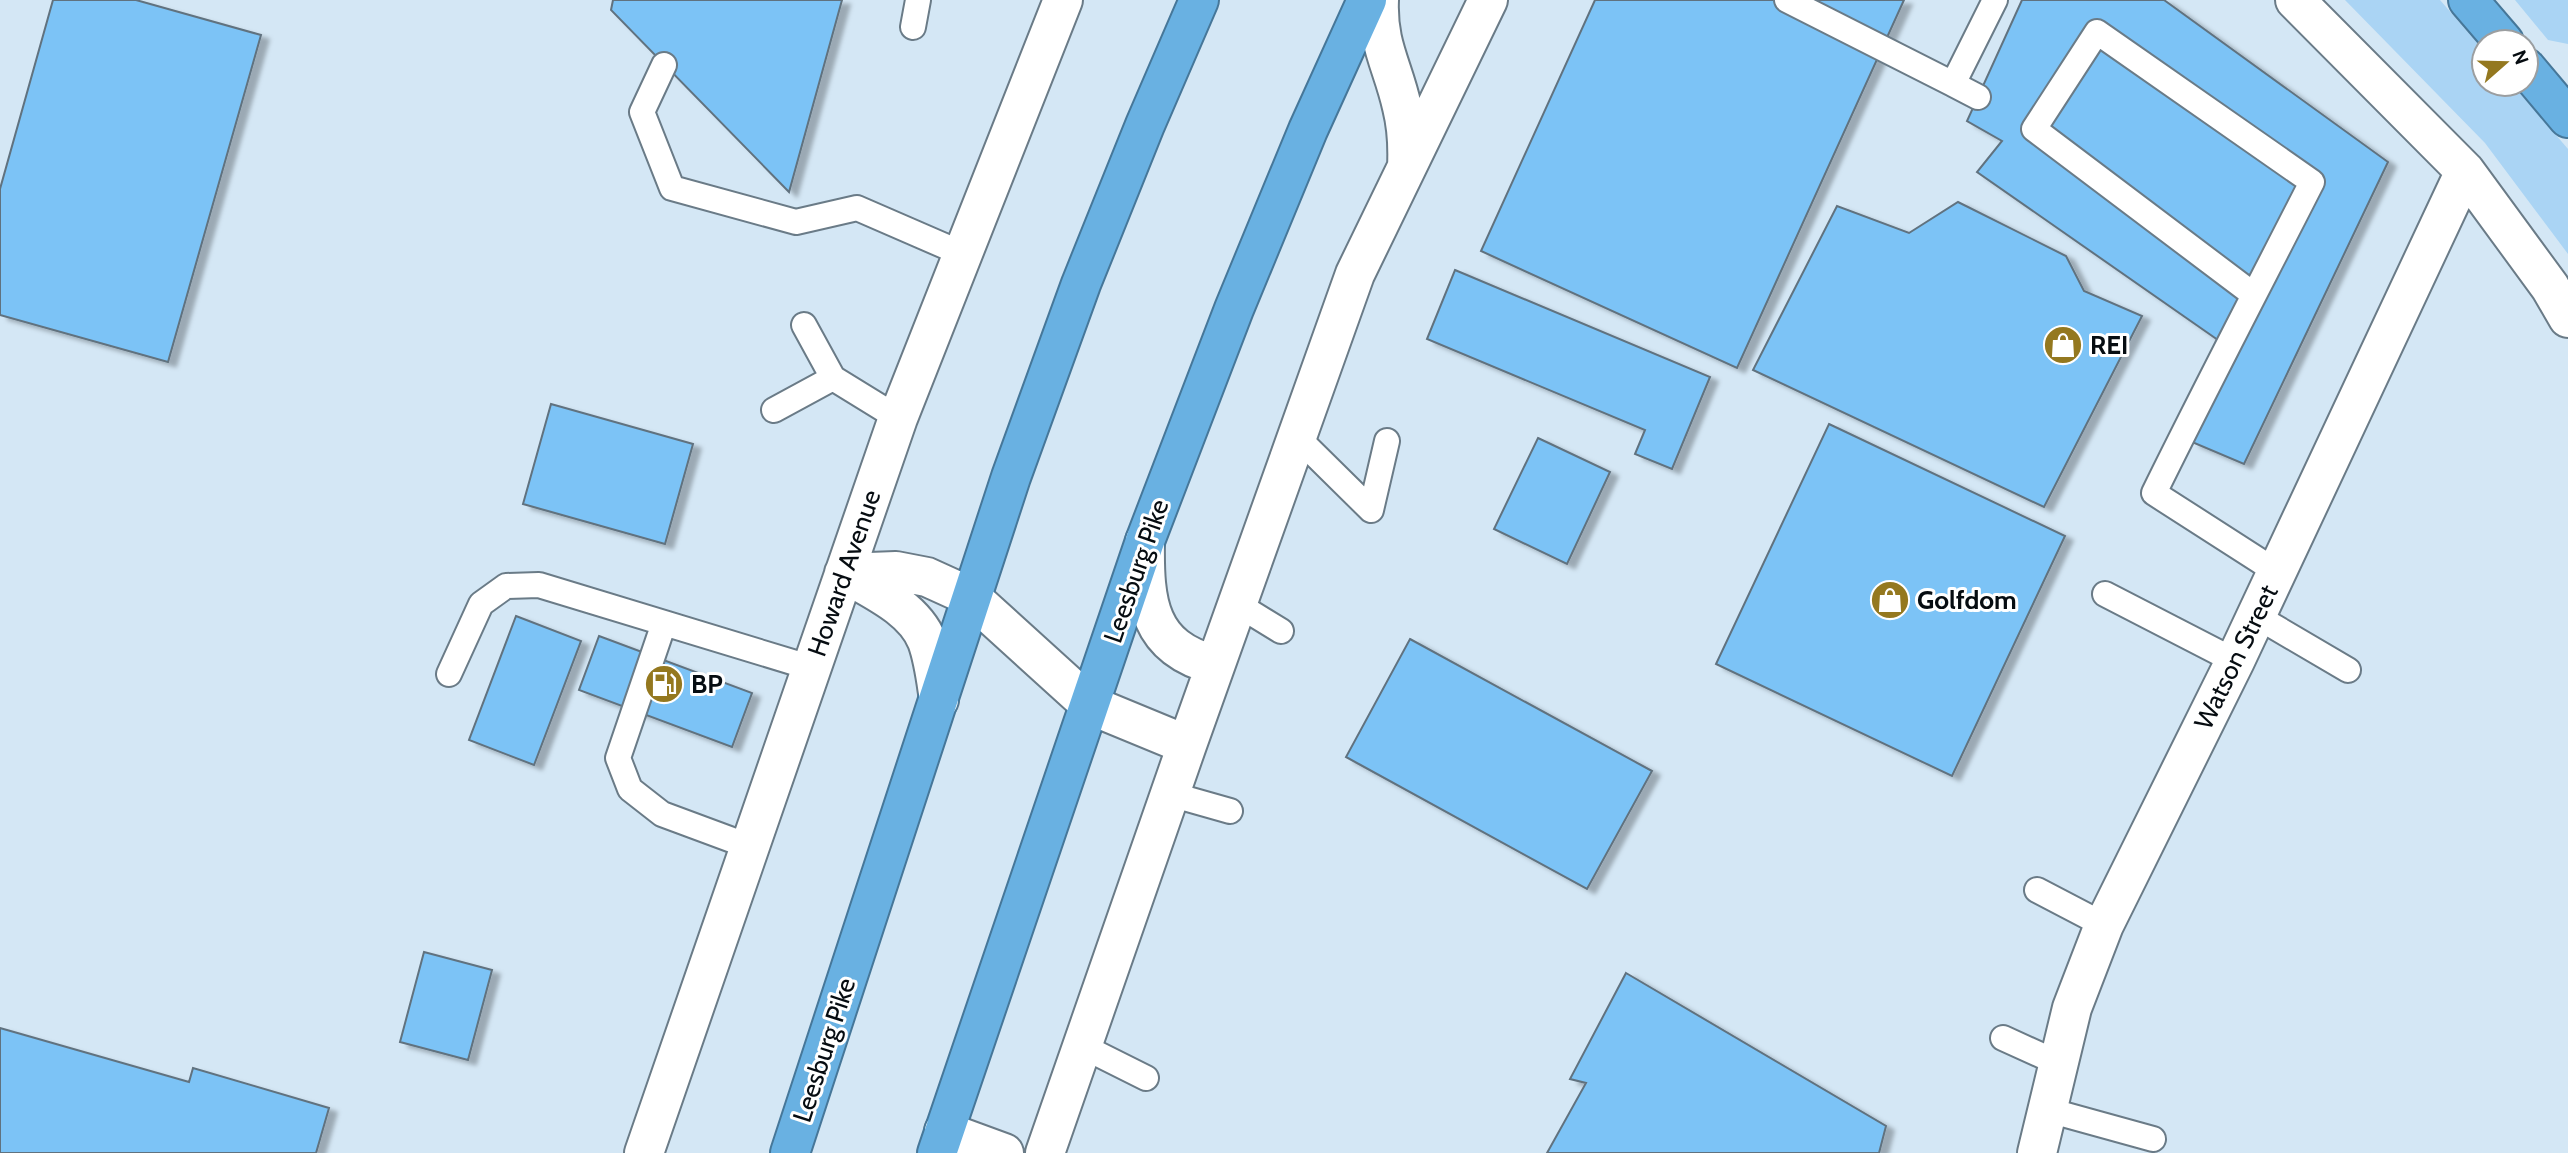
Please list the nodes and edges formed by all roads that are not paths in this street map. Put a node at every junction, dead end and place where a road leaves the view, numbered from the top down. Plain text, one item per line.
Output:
1 (918, 0) edge
2 (1063, 0) edge
3 (1199, 0) edge
4 (1367, 0) edge
5 (1378, 0) edge
6 (1489, 0) edge
7 (1787, 0) edge
8 (1995, 0) edge
9 (2295, 0) edge
10 (2468, 0) edge
11 (913, 27) dead end
12 (2492, 28) edge
13 (664, 65) dead end
14 (1953, 84) junction
15 (2540, 85) edge
16 (1978, 97) dead end
17 (2568, 118) edge
18 (1407, 169) junction
19 (2465, 171) junction
20 (963, 254) junction
21 (2254, 295) junction
22 (2568, 318) edge
23 (804, 325) dead end
24 (833, 378) junction
25 (774, 410) dead end
26 (898, 418) junction
27 (1297, 438) junction
28 (1387, 441) dead end
29 (1145, 541) junction
30 (2277, 572) junction
31 (844, 573) junction
32 (2105, 594) dead end
33 (971, 597) junction
34 (1237, 604) junction
35 (2256, 616) junction
36 (664, 623) junction
37 (1281, 631) dead end
38 (2235, 661) junction
39 (1215, 665) junction
40 (812, 667) junction
41 (2348, 670) dead end
42 (449, 674) dead end
43 (939, 700) junction
44 (1090, 705) junction
45 (1187, 745) junction
46 (1170, 794) junction
47 (1230, 811) dead end
48 (751, 847) junction
49 (2036, 890) dead end
50 (2104, 925) junction
51 (2003, 1038) dead end
52 (1082, 1046) junction
53 (2058, 1063) junction
54 (1146, 1078) dead end
55 (2048, 1110) junction
56 (2153, 1139) dead end
57 (940, 1142) edge
58 (644, 1153) edge
59 (790, 1153) edge
60 (1004, 1153) edge
61 (1045, 1153) edge
62 (2036, 1153) edge

1 - 11 lane
2 - 20 street, Howard Avenue
3 - 33 highway, Leesburg Pike
4 - 29 highway, Leesburg Pike
5 - 18 street
6 - 18 street
7 - 14 lane
8 - 14 lane
9 - 19 street
10 - 12 highway
13 - 20 lane
14 - 16 lane
15 - 17 highway
18 - 27 street
19 - 22 street
19 - 30 street, Watson Street
20 - 26 street, Howard Avenue
21 - 21 lane
21 - 30 lane
23 - 24 lane
24 - 25 lane
24 - 26 lane
26 - 31 street, Howard Avenue
27 - 28 lane
27 - 34 street
29 - 39 street
29 - 44 highway, Leesburg Pike
30 - 35 street, Watson Street
31 - 33 street
31 - 40 street, Howard Avenue
31 - 43 street
32 - 38 lane
33 - 43 highway, Leesburg Pike
33 - 44 street
34 - 37 lane
34 - 39 street
35 - 38 street, Watson Street
35 - 41 lane
36 - 40 lane
36 - 42 lane
36 - 48 lane
38 - 50 street, Watson Street
39 - 45 street
40 - 48 street, Howard Avenue
43 - 59 highway, Leesburg Pike
44 - 45 street
44 - 57 highway, Leesburg Pike
45 - 46 street
46 - 47 lane
46 - 52 street
48 - 58 street, Howard Avenue
49 - 50 lane
50 - 53 street, Watson Street
51 - 53 lane
52 - 54 lane
52 - 61 street
53 - 55 street, Watson Street
55 - 56 lane
55 - 62 street, Watson Street
57 - 60 street

